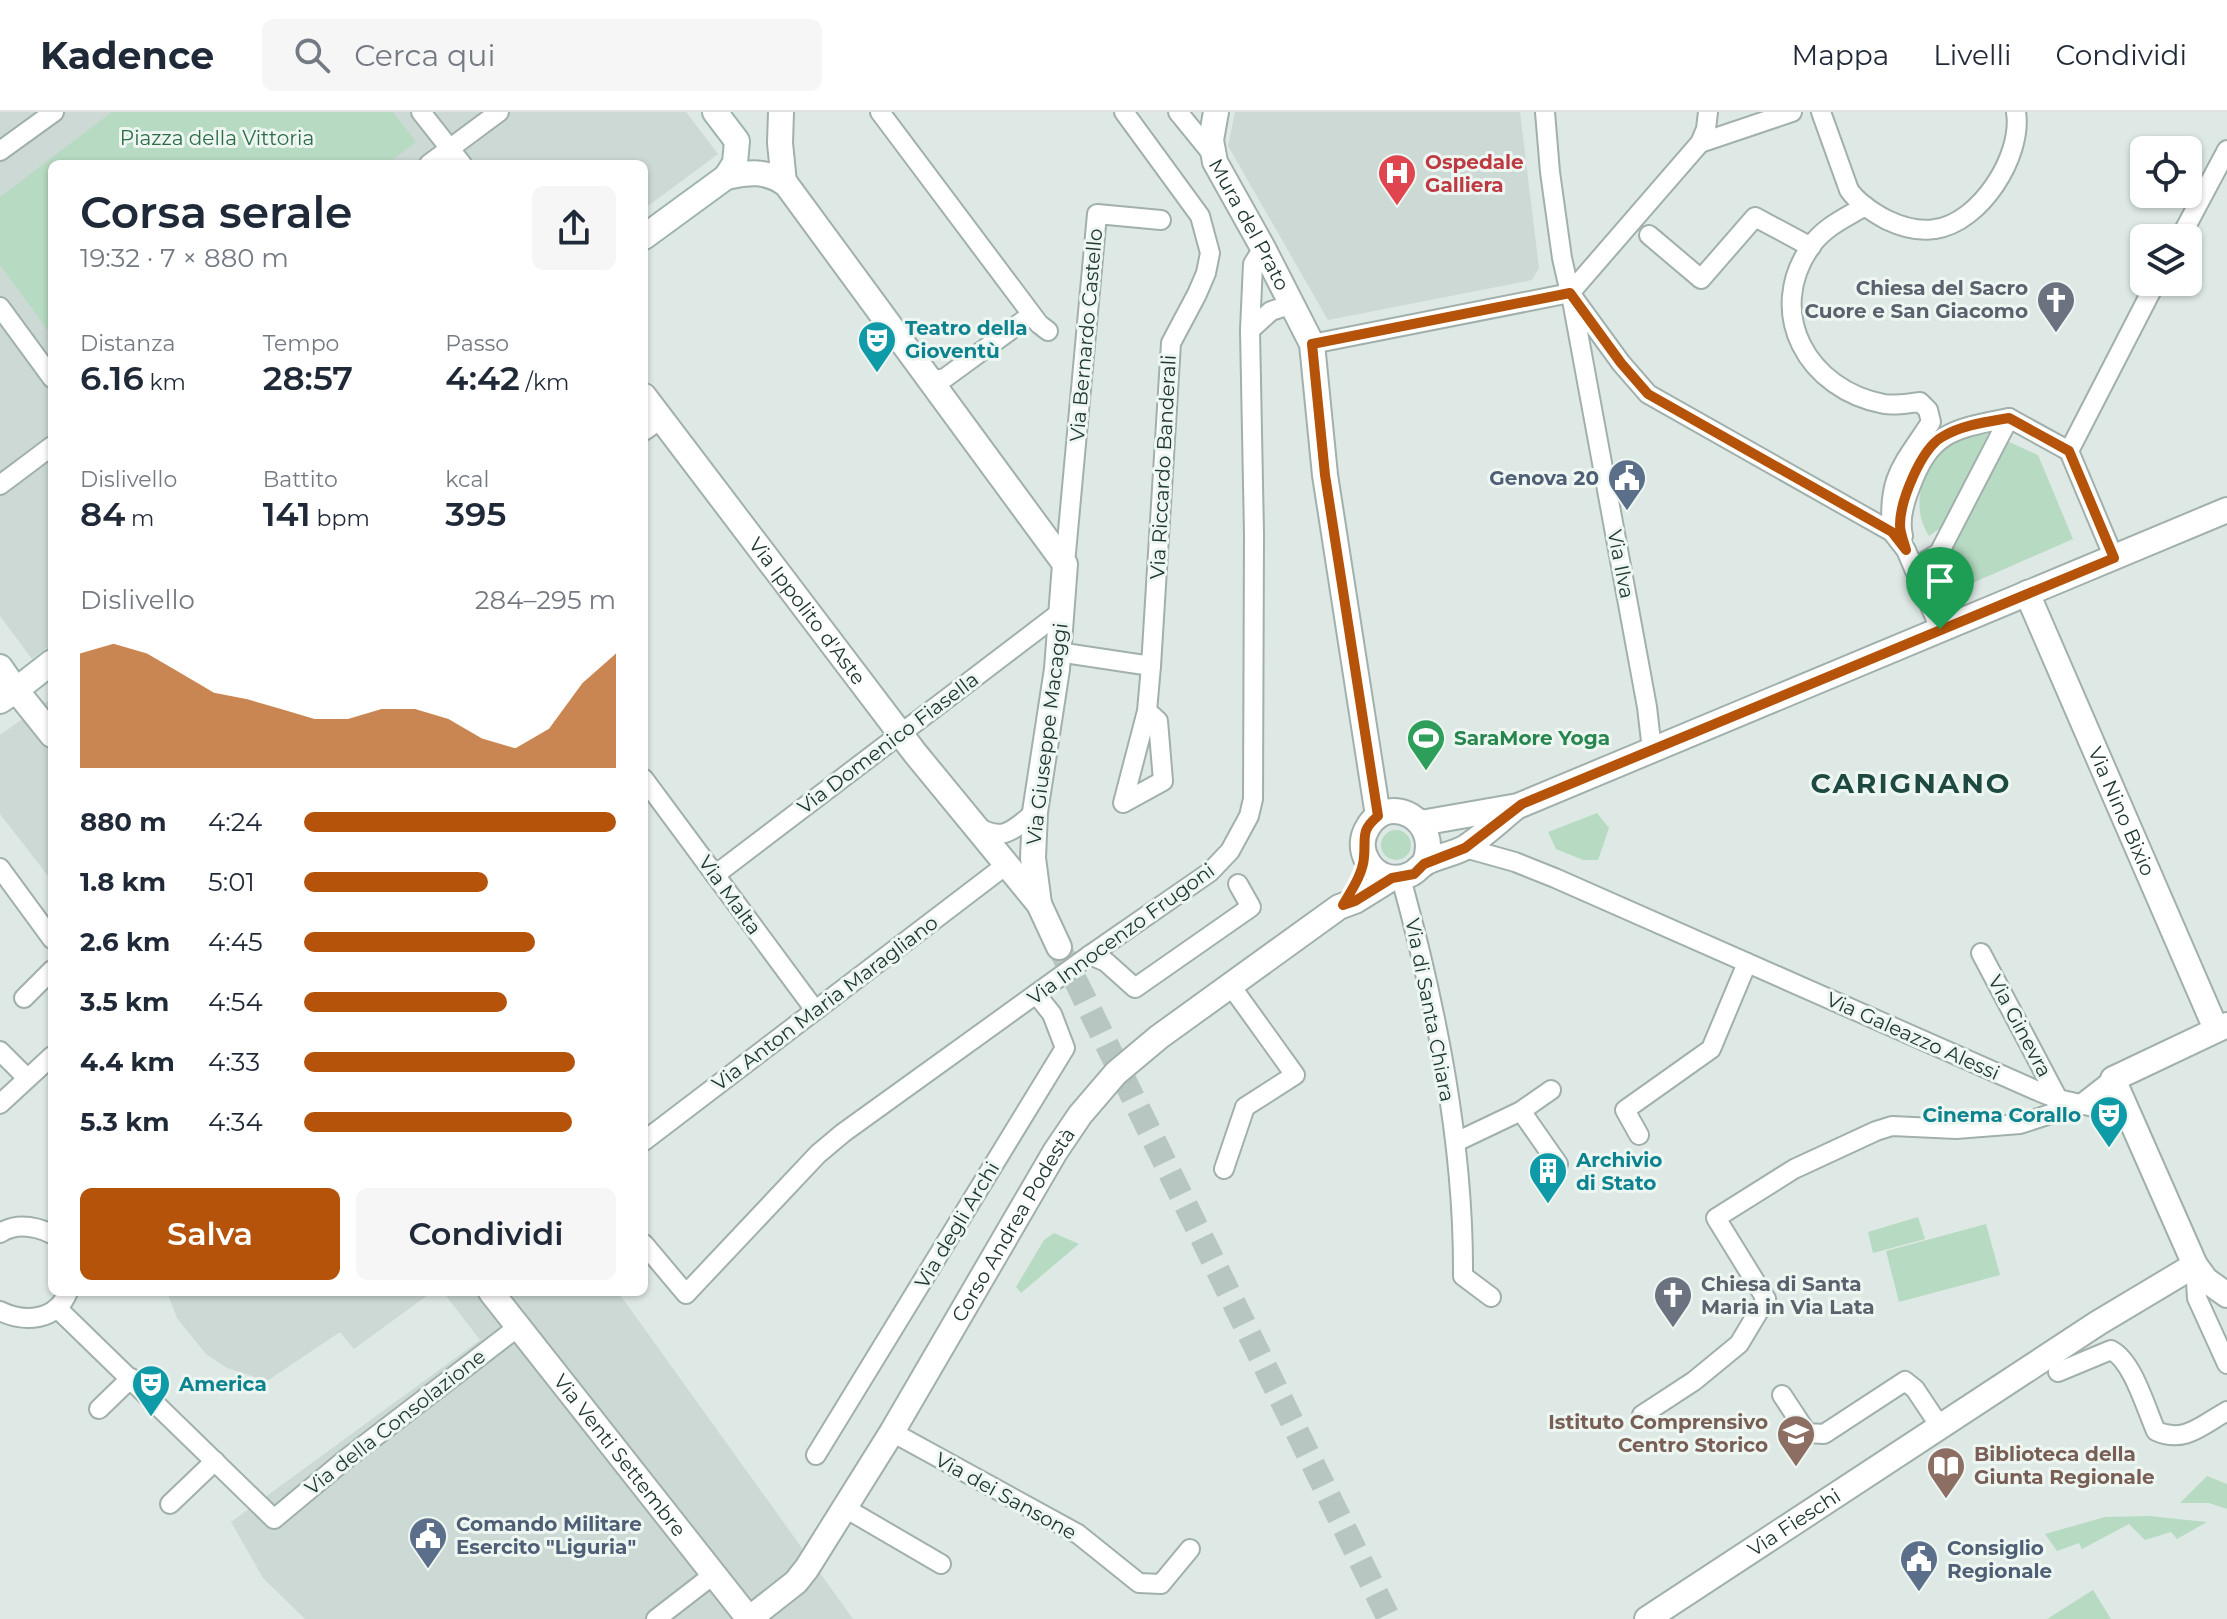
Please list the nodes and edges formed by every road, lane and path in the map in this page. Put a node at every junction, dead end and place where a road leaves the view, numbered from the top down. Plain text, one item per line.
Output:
1 (54, 112) edge
2 (421, 112) edge
3 (499, 112) edge
4 (715, 112) edge
5 (781, 112) edge
6 (880, 112) edge
7 (1124, 112) edge
8 (1178, 112) edge
9 (1545, 112) edge
10 (1763, 112) edge
11 (1792, 112) edge
12 (1821, 112) edge
13 (2016, 112) edge
14 (1210, 127) edge
15 (1705, 128) edge
16 (449, 149) junction
17 (2227, 150) edge
18 (0, 151) edge
19 (434, 160) edge
20 (459, 160) edge
21 (726, 177) junction
22 (784, 183) junction
23 (1865, 206) junction
24 (1161, 220) dead end
25 (2187, 224) edge
26 (648, 234) edge
27 (1649, 235) dead end
28 (1811, 247) junction
29 (1263, 248) junction
30 (1570, 293) junction
31 (2149, 296) edge
32 (1293, 304) junction
33 (0, 307) edge
34 (1031, 315) junction
35 (1250, 330) junction
36 (1048, 331) dead end
37 (1312, 344) junction
38 (1612, 350) junction
39 (48, 373) edge
40 (1586, 379) junction
41 (928, 381) junction
42 (2009, 418) junction
43 (653, 425) edge
44 (48, 449) edge
45 (2069, 451) junction
46 (1075, 473) joint
47 (0, 485) edge
48 (1072, 501) junction
49 (2227, 510) edge
50 (1027, 514) junction
51 (1892, 532) junction
52 (1906, 550) junction
53 (2114, 558) junction
54 (1065, 564) junction
55 (1914, 568) junction
56 (2027, 593) junction
57 (1062, 611) junction
58 (1940, 629) junction
59 (1058, 652) junction
60 (48, 665) edge
61 (1151, 666) junction
62 (0, 667) edge
63 (8, 695) edge
64 (1147, 711) dead end
65 (48, 731) edge
66 (901, 734) junction
67 (1652, 750) junction
68 (648, 784) edge
69 (1518, 806) junction
70 (1035, 812) junction
71 (1378, 816) junction
72 (1421, 823) junction
73 (972, 824) junction
74 (1465, 848) junction
75 (1364, 856) junction
76 (1424, 864) junction
77 (1006, 865) junction
78 (0, 868) edge
79 (715, 875) junction
80 (1396, 878) junction
81 (1238, 884) dead end
82 (1039, 904) junction
83 (1343, 905) junction
84 (48, 934) edge
85 (1059, 947) tunnel mouth
86 (1981, 953) dead end
87 (1090, 955) junction
88 (1747, 963) junction
89 (48, 974) edge
90 (1231, 986) junction
91 (1036, 994) junction
92 (24, 998) dead end
93 (815, 1010) junction
94 (2221, 1027) edge
95 (0, 1051) edge
96 (48, 1060) edge
97 (27, 1078) junction
98 (2113, 1079) junction
99 (1551, 1090) dead end
100 (2058, 1099) junction
101 (0, 1104) edge
102 (2081, 1104) junction
103 (1521, 1111) junction
104 (2129, 1115) junction
105 (1639, 1135) dead end
106 (648, 1138) edge
107 (1456, 1142) junction
108 (1558, 1164) dead end
109 (1224, 1169) dead end
110 (0, 1233) edge
111 (48, 1233) edge
112 (648, 1249) edge
113 (2195, 1265) junction
114 (2227, 1295) edge
115 (65, 1296) edge
116 (494, 1296) edge
117 (1491, 1297) dead end
118 (57, 1308) junction
119 (0, 1311) edge
120 (518, 1327) junction
121 (2227, 1364) edge
122 (2058, 1372) dead end
123 (131, 1378) junction
124 (1782, 1395) dead end
125 (99, 1409) dead end
126 (2227, 1411) edge
127 (1642, 1415) dead end
128 (1941, 1428) junction
129 (892, 1432) junction
130 (816, 1455) dead end
131 (215, 1461) junction
132 (170, 1504) dead end
133 (845, 1508) junction
134 (1190, 1549) dead end
135 (941, 1564) dead end
136 (713, 1575) junction
137 (661, 1616) edge
138 (749, 1619) edge
139 (1647, 1619) edge

1 - 18 street
2 - 16 street
3 - 16 street
4 - 21 street
5 - 22 street
6 - 34 street
7 - 61 street, Via Riccardo Banderali
8 - 14 street, Mura del Prato
9 - 30 street, Via Ilva
10 - 15 street
11 - 15 street
12 - 23 street
13 - 23 street
14 - 29 street, Mura del Prato
15 - 30 street
16 - 19 street
16 - 20 street
17 - 25 street
21 - 22 street
21 - 26 street
22 - 41 street
23 - 28 street
24 - 46 street, Via Bernardo Castello
27 - 28 street
28 - 51 street
29 - 32 street, Mura del Prato
29 - 35 street, Via Innocenzo Frugoni
30 - 37 street
30 - 38 street
30 - 40 street, Via Ilva
31 - 45 street
32 - 35 street
32 - 37 street, Mura del Prato
33 - 39 street
34 - 36 street
34 - 41 street
35 - 87 street, Via Innocenzo Frugoni
37 - 71 street, Mura del Prato
38 - 40 street
38 - 51 street
40 - 67 street, Via Ilva
41 - 50 street
42 - 45 street
42 - 52 street
42 - 55 street
43 - 66 street, Via Ippolito d'Aste
44 - 47 street
45 - 53 street
46 - 48 street, Via Giuseppe Macaggi
48 - 50 street
48 - 54 street, Via Giuseppe Macaggi
49 - 53 street
50 - 54 street
51 - 52 street
52 - 55 street
53 - 56 street
54 - 57 street, Via Giuseppe Macaggi
55 - 58 street
56 - 58 street
56 - 94 street, Via Nino Bixio
57 - 59 street, Via Giuseppe Macaggi
57 - 66 street, Via Domenico Fiasella
58 - 67 street
59 - 61 street
59 - 70 street, Via Giuseppe Macaggi
60 - 63 street
61 - 64 street, Via Riccardo Banderali
62 - 63 street
63 - 65 street
66 - 73 street, Via Ippolito d'Aste
66 - 79 street, Via Domenico Fiasella
67 - 69 street
68 - 79 street, Via Malta
69 - 72 street
69 - 74 street
70 - 73 street
70 - 82 street, Via Giuseppe Macaggi
71 - 72 street
71 - 75 street
72 - 76 street
73 - 77 street, Via Ippolito d'Aste
74 - 76 street
74 - 88 street, Via Galeazzo Alessi
75 - 80 street
75 - 83 street, Corso Andrea Podestà
76 - 80 street
77 - 82 street, Via Ippolito d'Aste
77 - 93 street, Via Anton Maria Maragliano
78 - 84 street
79 - 93 street, Via Malta
80 - 83 street, Corso Andrea Podestà
80 - 107 street, Via di Santa Chiara
81 - 87 street
82 - 85 street, Via Ippolito d'Aste
83 - 90 street, Corso Andrea Podestà
86 - 100 street, Via Ginevra
87 - 91 street, Via Innocenzo Frugoni
88 - 100 street, Via Galeazzo Alessi
88 - 105 street
89 - 92 street
90 - 109 street
90 - 129 street, Corso Andrea Podestà
91 - 112 street, Via Innocenzo Frugoni
91 - 130 street, Via degli Archi
93 - 106 street, Via Anton Maria Maragliano
94 - 98 street
95 - 97 street
96 - 97 street
97 - 101 street
98 - 102 street
98 - 104 street
99 - 103 street
100 - 102 street, Via Galeazzo Alessi
102 - 104 street, Via Galeazzo Alessi
102 - 127 street
103 - 107 street
103 - 108 street
104 - 113 street
107 - 117 street, Via di Santa Chiara
110 - 111 street
113 - 114 street
113 - 121 street
113 - 128 street, Via Fieschi
115 - 118 street
116 - 120 street, Via Venti Settembre
118 - 119 street
118 - 123 street
120 - 131 street, Via della Consolazione
120 - 136 street, Via Venti Settembre
122 - 126 street
123 - 125 street
123 - 131 street
124 - 128 street
128 - 139 street, Via Fieschi
129 - 133 street, Corso Andrea Podestà
129 - 134 street, Via dei Sansone
131 - 132 street
133 - 135 street
133 - 138 street, Corso Andrea Podestà
136 - 137 street
136 - 138 street, Via Venti Settembre

